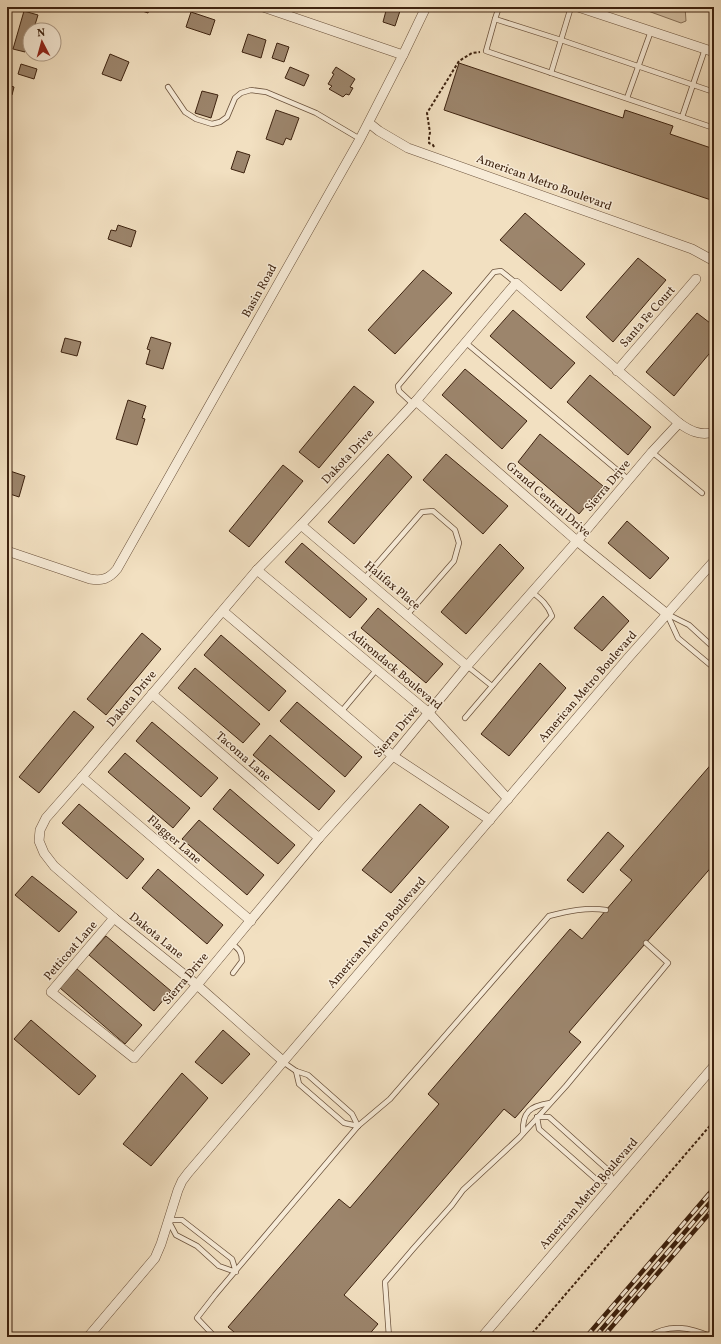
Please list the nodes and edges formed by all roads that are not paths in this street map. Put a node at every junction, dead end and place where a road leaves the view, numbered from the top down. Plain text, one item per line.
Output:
1 (263, 7) edge
2 (426, 7) edge
3 (499, 7) edge
4 (571, 7) edge
5 (578, 7) edge
6 (495, 19) junction
7 (650, 31) junction
8 (561, 40) junction
9 (710, 50) edge
10 (403, 55) junction
11 (638, 66) junction
12 (551, 73) junction
13 (693, 85) junction
14 (168, 87) dead end
15 (714, 92) edge
16 (627, 98) junction
17 (682, 117) junction
18 (369, 123) junction
19 (714, 128) edge
20 (360, 139) junction
21 (714, 260) edge
22 (696, 279) dead end
23 (516, 283) junction
24 (465, 342) junction
25 (617, 371) junction
26 (414, 402) junction
27 (679, 423) junction
28 (714, 432) edge
29 (652, 452) junction
30 (628, 480) junction
31 (702, 493) dead end
32 (301, 525) junction
33 (577, 542) junction
34 (7, 551) edge
35 (714, 561) edge
36 (257, 570) junction
37 (364, 578) junction
38 (532, 592) junction
39 (223, 611) junction
40 (667, 614) junction
41 (407, 615) junction
42 (714, 648) edge
43 (467, 666) junction
44 (714, 668) edge
45 (377, 669) junction
46 (492, 686) junction
47 (152, 694) junction
48 (341, 712) junction
49 (429, 713) junction
50 (465, 718) dead end
51 (393, 756) junction
52 (82, 777) junction
53 (508, 799) junction
54 (490, 820) junction
55 (319, 838) junction
56 (40, 840) joint
57 (606, 910) dead end
58 (114, 918) junction
59 (251, 921) junction
60 (646, 943) dead end
61 (232, 944) junction
62 (233, 972) dead end
63 (197, 985) junction
64 (134, 1058) joint
65 (283, 1061) junction
66 (714, 1066) edge
67 (296, 1071) junction
68 (550, 1103) junction
69 (537, 1117) junction
70 (358, 1126) junction
71 (523, 1133) junction
72 (614, 1183) junction
73 (168, 1220) junction
74 (236, 1272) junction
75 (88, 1337) edge
76 (215, 1337) edge
77 (389, 1337) edge
78 (482, 1337) edge
79 (648, 1337) edge
80 (712, 1337) edge

1 - 10 street
2 - 10 street, Basin Road
3 - 6 lane
4 - 8 lane
5 - 7 street
6 - 8 lane
6 - 12 lane
7 - 9 street
7 - 11 lane
8 - 11 lane
8 - 12 lane
9 - 13 lane
10 - 18 street, Basin Road
11 - 13 lane
11 - 16 lane
12 - 16 lane
13 - 15 lane
13 - 17 lane
14 - 20 lane
16 - 17 lane
17 - 19 lane
18 - 20 street, Basin Road
18 - 21 street, American Metro Boulevard
20 - 34 street, Basin Road
22 - 25 street, Santa Fe Court
23 - 24 street, Dakota Drive
23 - 25 street
23 - 26 lane
24 - 26 street, Dakota Drive
24 - 30 lane
25 - 27 street
26 - 32 street, Dakota Drive
26 - 33 street, Grand Central Drive
27 - 28 street
27 - 29 street, Sierra Drive
29 - 30 street, Sierra Drive
29 - 31 lane
30 - 33 street, Sierra Drive
32 - 36 street, Dakota Drive
32 - 37 street, Halifax Place
33 - 38 street, Sierra Drive
33 - 40 street, Grand Central Drive
35 - 40 street, American Metro Boulevard
36 - 39 street, Dakota Drive
36 - 45 street, Adirondack Boulevard
37 - 41 street, Halifax Place
37 - 41 lane
38 - 43 street, Sierra Drive
38 - 46 lane
39 - 47 street, Dakota Drive
39 - 48 street
40 - 42 lane
40 - 44 lane
40 - 53 street, American Metro Boulevard
41 - 43 street, Halifax Place
43 - 46 lane
43 - 49 street, Sierra Drive
45 - 48 lane
45 - 49 street, Adirondack Boulevard
46 - 50 lane
47 - 52 street, Dakota Drive
47 - 55 street, Tacoma Lane
48 - 51 street
49 - 51 street, Sierra Drive
49 - 53 street, Adirondack Boulevard
51 - 54 street
51 - 55 street, Sierra Drive
52 - 56 street, Dakota Drive
52 - 59 street, Flagger Lane
53 - 54 street, American Metro Boulevard
54 - 65 street, American Metro Boulevard
55 - 59 street, Sierra Drive
56 - 58 street, Dakota Lane
57 - 70 lane
58 - 63 street, Dakota Lane
58 - 64 street, Petticoat Lane
59 - 61 street, Sierra Drive
60 - 68 lane
61 - 62 lane
61 - 63 street, Sierra Drive
63 - 64 street, Sierra Drive
63 - 65 street, Dakota Lane
65 - 67 lane
65 - 73 street, American Metro Boulevard
66 - 72 street, American Metro Boulevard
67 - 70 lane
67 - 70 lane
68 - 69 lane
68 - 71 lane
69 - 71 lane
69 - 72 lane
69 - 72 lane
70 - 74 lane
71 - 77 lane
72 - 78 street, American Metro Boulevard
73 - 74 lane
73 - 74 lane
73 - 75 street, American Metro Boulevard
74 - 76 lane
79 - 80 lane

